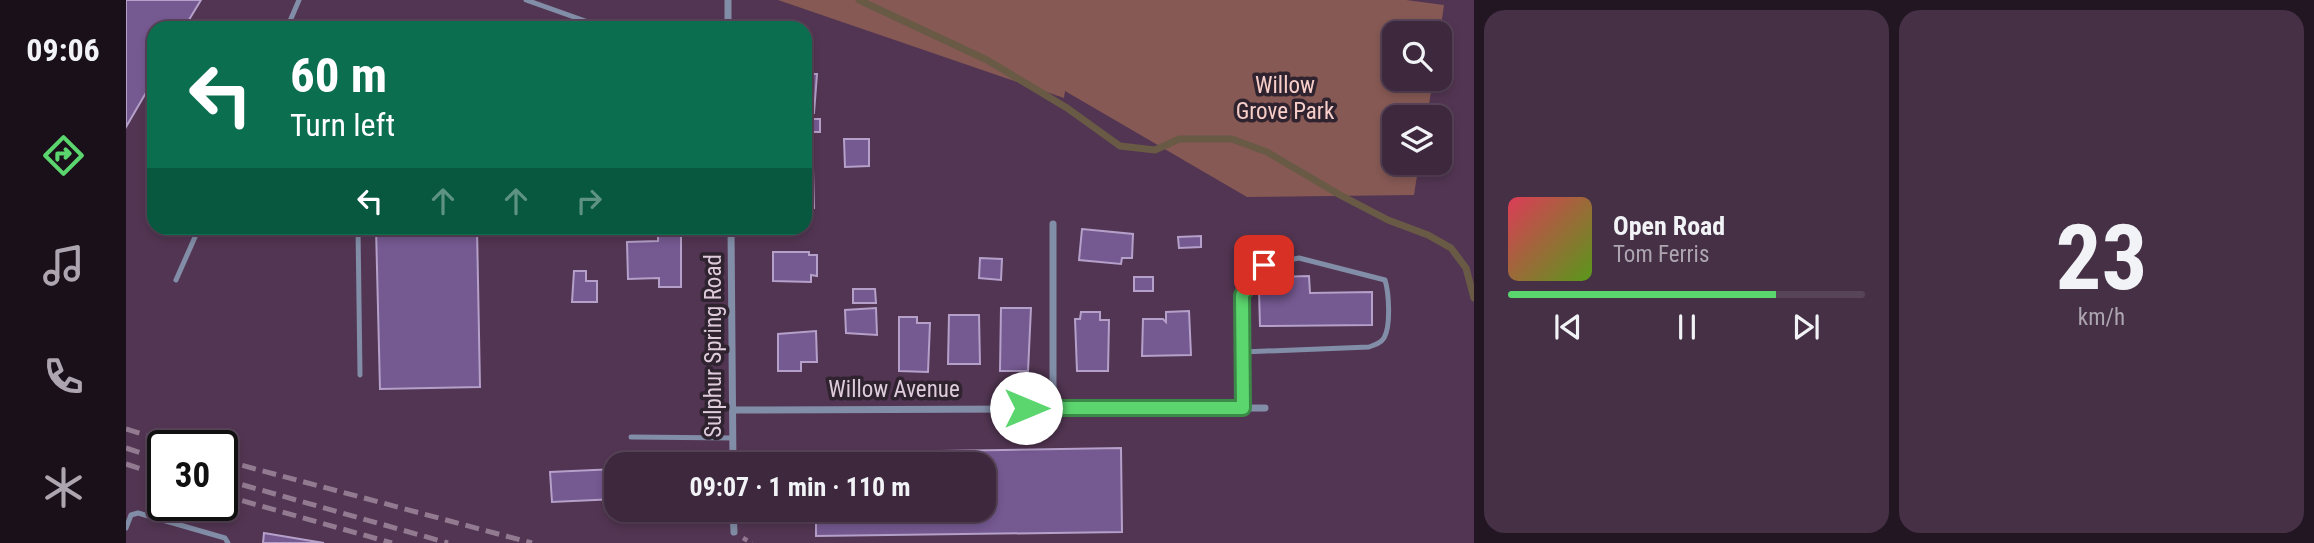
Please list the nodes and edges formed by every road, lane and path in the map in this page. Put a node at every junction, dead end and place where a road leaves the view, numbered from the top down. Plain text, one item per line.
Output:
1 (299, 0) edge
2 (526, 0) edge
3 (728, 0) edge
4 (290, 21) edge
5 (585, 21) edge
6 (729, 21) edge
7 (1053, 224) dead end
8 (196, 235) edge
9 (358, 235) edge
10 (731, 235) edge
11 (176, 280) dead end
12 (1242, 352) junction
13 (360, 376) dead end
14 (1053, 407) junction
15 (1243, 408) junction
16 (1265, 408) dead end
17 (733, 410) junction
18 (631, 437) dead end
19 (733, 438) junction
20 (733, 452) edge
21 (734, 522) edge
22 (126, 528) edge
23 (734, 532) dead end
24 (228, 543) edge

1 - 4 lane
2 - 5 lane
3 - 6 street
7 - 14 street
8 - 11 lane
9 - 13 lane
10 - 17 street, Sulphur Spring Road
12 - 12 lane
12 - 15 lane
14 - 15 street, Willow Avenue
14 - 17 street, Willow Avenue
15 - 16 street, Willow Avenue
17 - 19 street, Sulphur Spring Road
18 - 19 lane
19 - 20 street, Sulphur Spring Road
21 - 23 street
22 - 24 lane

